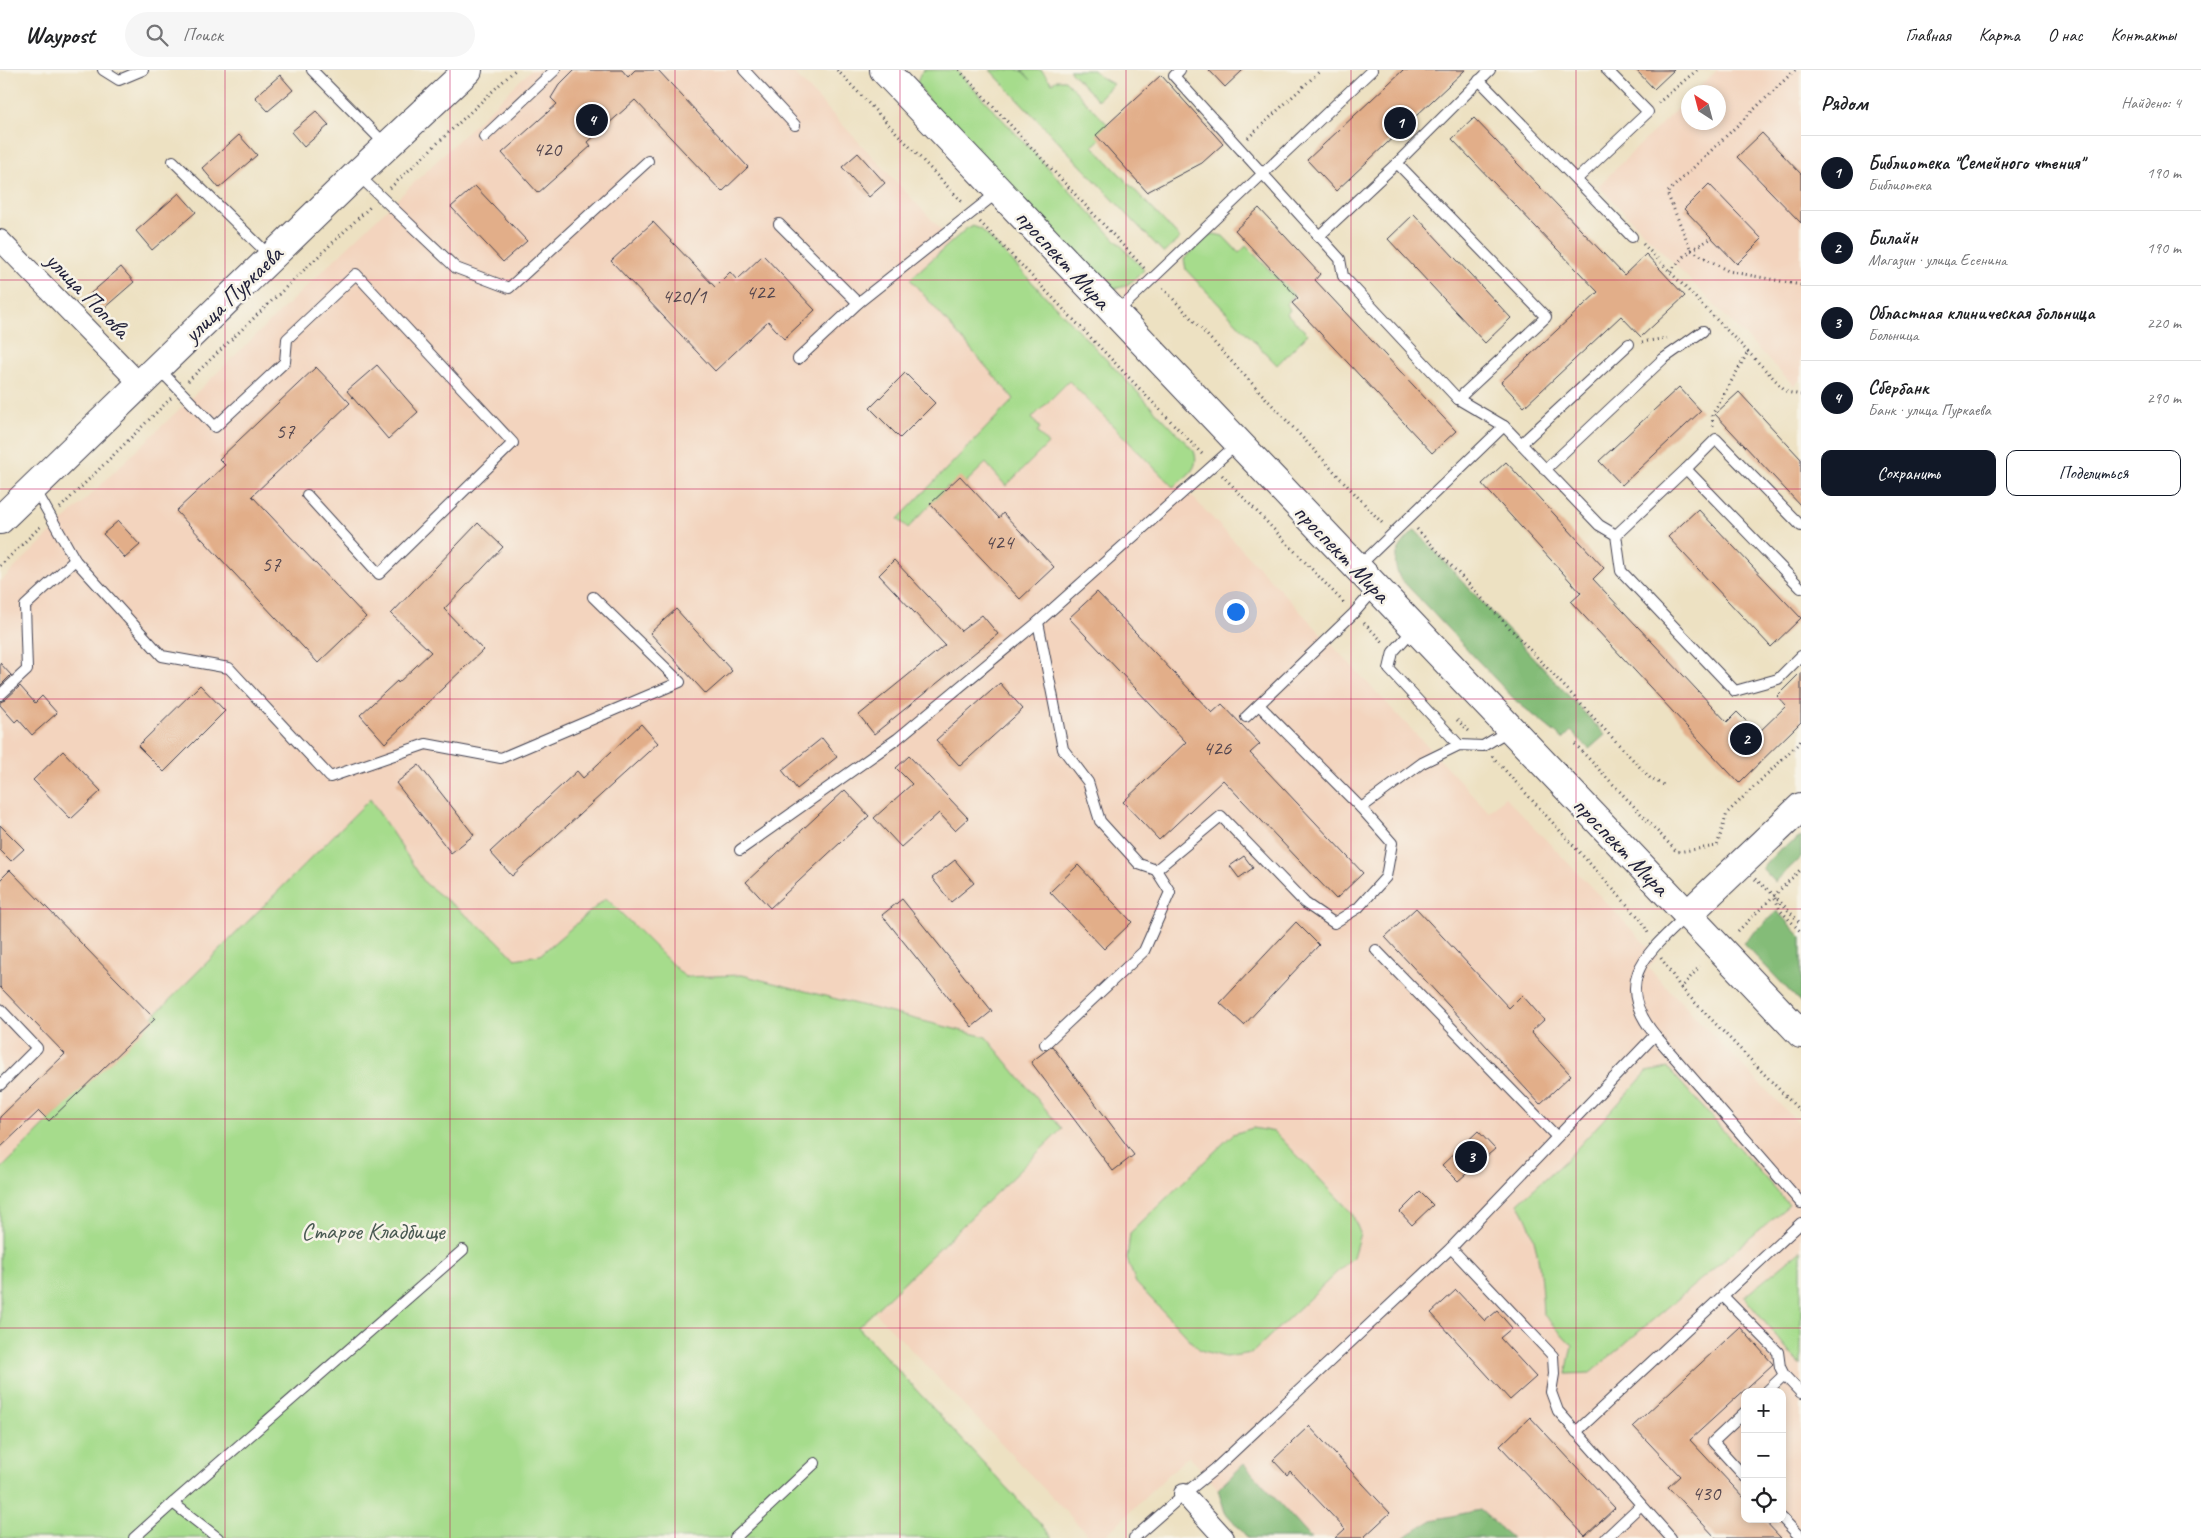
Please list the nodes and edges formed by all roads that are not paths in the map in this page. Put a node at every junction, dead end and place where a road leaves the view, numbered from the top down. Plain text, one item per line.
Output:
1 (102, 70) edge
2 (143, 70) edge
3 (312, 70) edge
4 (468, 70) edge
5 (555, 70) edge
6 (744, 70) edge
7 (1180, 70) edge
8 (1372, 70) edge
9 (1490, 70) edge
10 (1607, 70) edge
11 (887, 71) edge
12 (1479, 80) junction
13 (795, 125) dead end
14 (484, 137) dead end
15 (387, 146) junction
16 (172, 161) dead end
17 (648, 161) dead end
18 (1397, 163) junction
19 (357, 174) junction
20 (1261, 174) junction
21 (1577, 179) junction
22 (999, 191) junction
23 (779, 224) dead end
24 (1318, 237) junction
25 (1632, 237) road end
26 (0, 240) edge
27 (271, 257) junction
28 (858, 303) junction
29 (1114, 314) junction
30 (1703, 331) dead end
31 (1629, 344) dead end
32 (798, 359) dead end
33 (149, 376) junction
34 (1458, 399) junction
35 (1504, 426) junction
36 (1238, 444) junction
37 (1521, 444) junction
38 (1686, 469) junction
39 (1545, 470) junction
40 (34, 488) junction
41 (306, 495) dead end
42 (0, 520) edge
43 (1801, 526) edge
44 (1616, 534) junction
45 (75, 560) junction
46 (1356, 568) junction
47 (1376, 588) junction
48 (1801, 588) edge
49 (593, 597) dead end
50 (1038, 622) junction
51 (1414, 629) junction
52 (1801, 656) edge
53 (0, 695) edge
54 (1259, 705) junction
55 (1246, 717) dead end
56 (1510, 730) junction
57 (1460, 745) junction
58 (1801, 807) edge
59 (1361, 808) junction
60 (740, 850) dead end
61 (1156, 870) junction
62 (1687, 915) junction
63 (1376, 950) dead end
64 (0, 1009) edge
65 (1801, 1034) edge
66 (1655, 1035) junction
67 (1045, 1044) dead end
68 (0, 1085) edge
69 (1557, 1137) junction
70 (1801, 1203) edge
71 (1801, 1223) edge
72 (1452, 1248) junction
73 (463, 1250) dead end
74 (1723, 1296) junction
75 (1784, 1375) junction
76 (1770, 1388) edge
77 (1801, 1393) edge
78 (1741, 1416) edge
79 (1576, 1432) junction
80 (815, 1463) dead end
81 (1741, 1473) edge
82 (1184, 1494) junction
83 (173, 1504) junction
84 (1640, 1505) junction
85 (1786, 1522) edge
86 (134, 1538) edge
87 (218, 1538) edge
88 (734, 1538) edge
89 (1134, 1538) edge
90 (1224, 1538) edge
91 (1606, 1538) edge
92 (1671, 1538) edge
93 (1801, 1538) edge

1 - 2 lane
3 - 15 lane
4 - 15 main road, улица Пуркаева
5 - 14 lane
6 - 13 lane
7 - 20 lane
8 - 20 lane
9 - 12 lane
10 - 21 lane
11 - 22 main road, проспект Мира
12 - 18 lane
12 - 21 lane
15 - 19 main road, улица Пуркаева
16 - 27 lane
17 - 19 lane
18 - 24 lane
18 - 34 lane
19 - 27 main road, улица Пуркаева
20 - 24 lane
20 - 29 lane
21 - 25 lane
22 - 28 lane
22 - 29 main road, проспект Мира
23 - 28 lane
24 - 34 lane
26 - 33 street, улица Попова
27 - 33 main road, улица Пуркаева
28 - 32 lane
29 - 36 main road, проспект Мира
30 - 39 lane
31 - 37 lane
33 - 40 main road, улица Пуркаева
33 - 41 lane
34 - 35 lane
35 - 37 lane
35 - 46 lane
36 - 46 main road, проспект Мира
36 - 50 lane
37 - 39 lane
38 - 43 lane
38 - 44 lane
38 - 48 lane
39 - 44 lane
40 - 42 main road, улица Пуркаева
40 - 45 lane
44 - 52 lane
45 - 49 lane
45 - 53 lane
46 - 47 main road, проспект Мира
47 - 51 main road, проспект Мира
47 - 54 lane
50 - 60 lane
50 - 61 lane
51 - 56 main road, проспект Мира
51 - 57 lane
54 - 55 lane
54 - 59 lane
56 - 57 lane
56 - 62 main road, проспект Мира
57 - 59 lane
58 - 62 main road
59 - 61 lane
61 - 67 lane
62 - 65 main road, проспект Мира
62 - 66 lane
63 - 69 lane
64 - 68 lane
66 - 69 lane
66 - 70 lane
69 - 72 lane
71 - 74 lane
72 - 79 lane
72 - 82 lane
73 - 83 lane
74 - 75 lane
74 - 79 lane
75 - 76 lane
75 - 77 lane
78 - 81 lane
79 - 84 lane
80 - 88 lane
82 - 89 lane
82 - 90 street
83 - 86 lane
83 - 87 lane
84 - 91 lane
84 - 92 lane
85 - 93 lane

